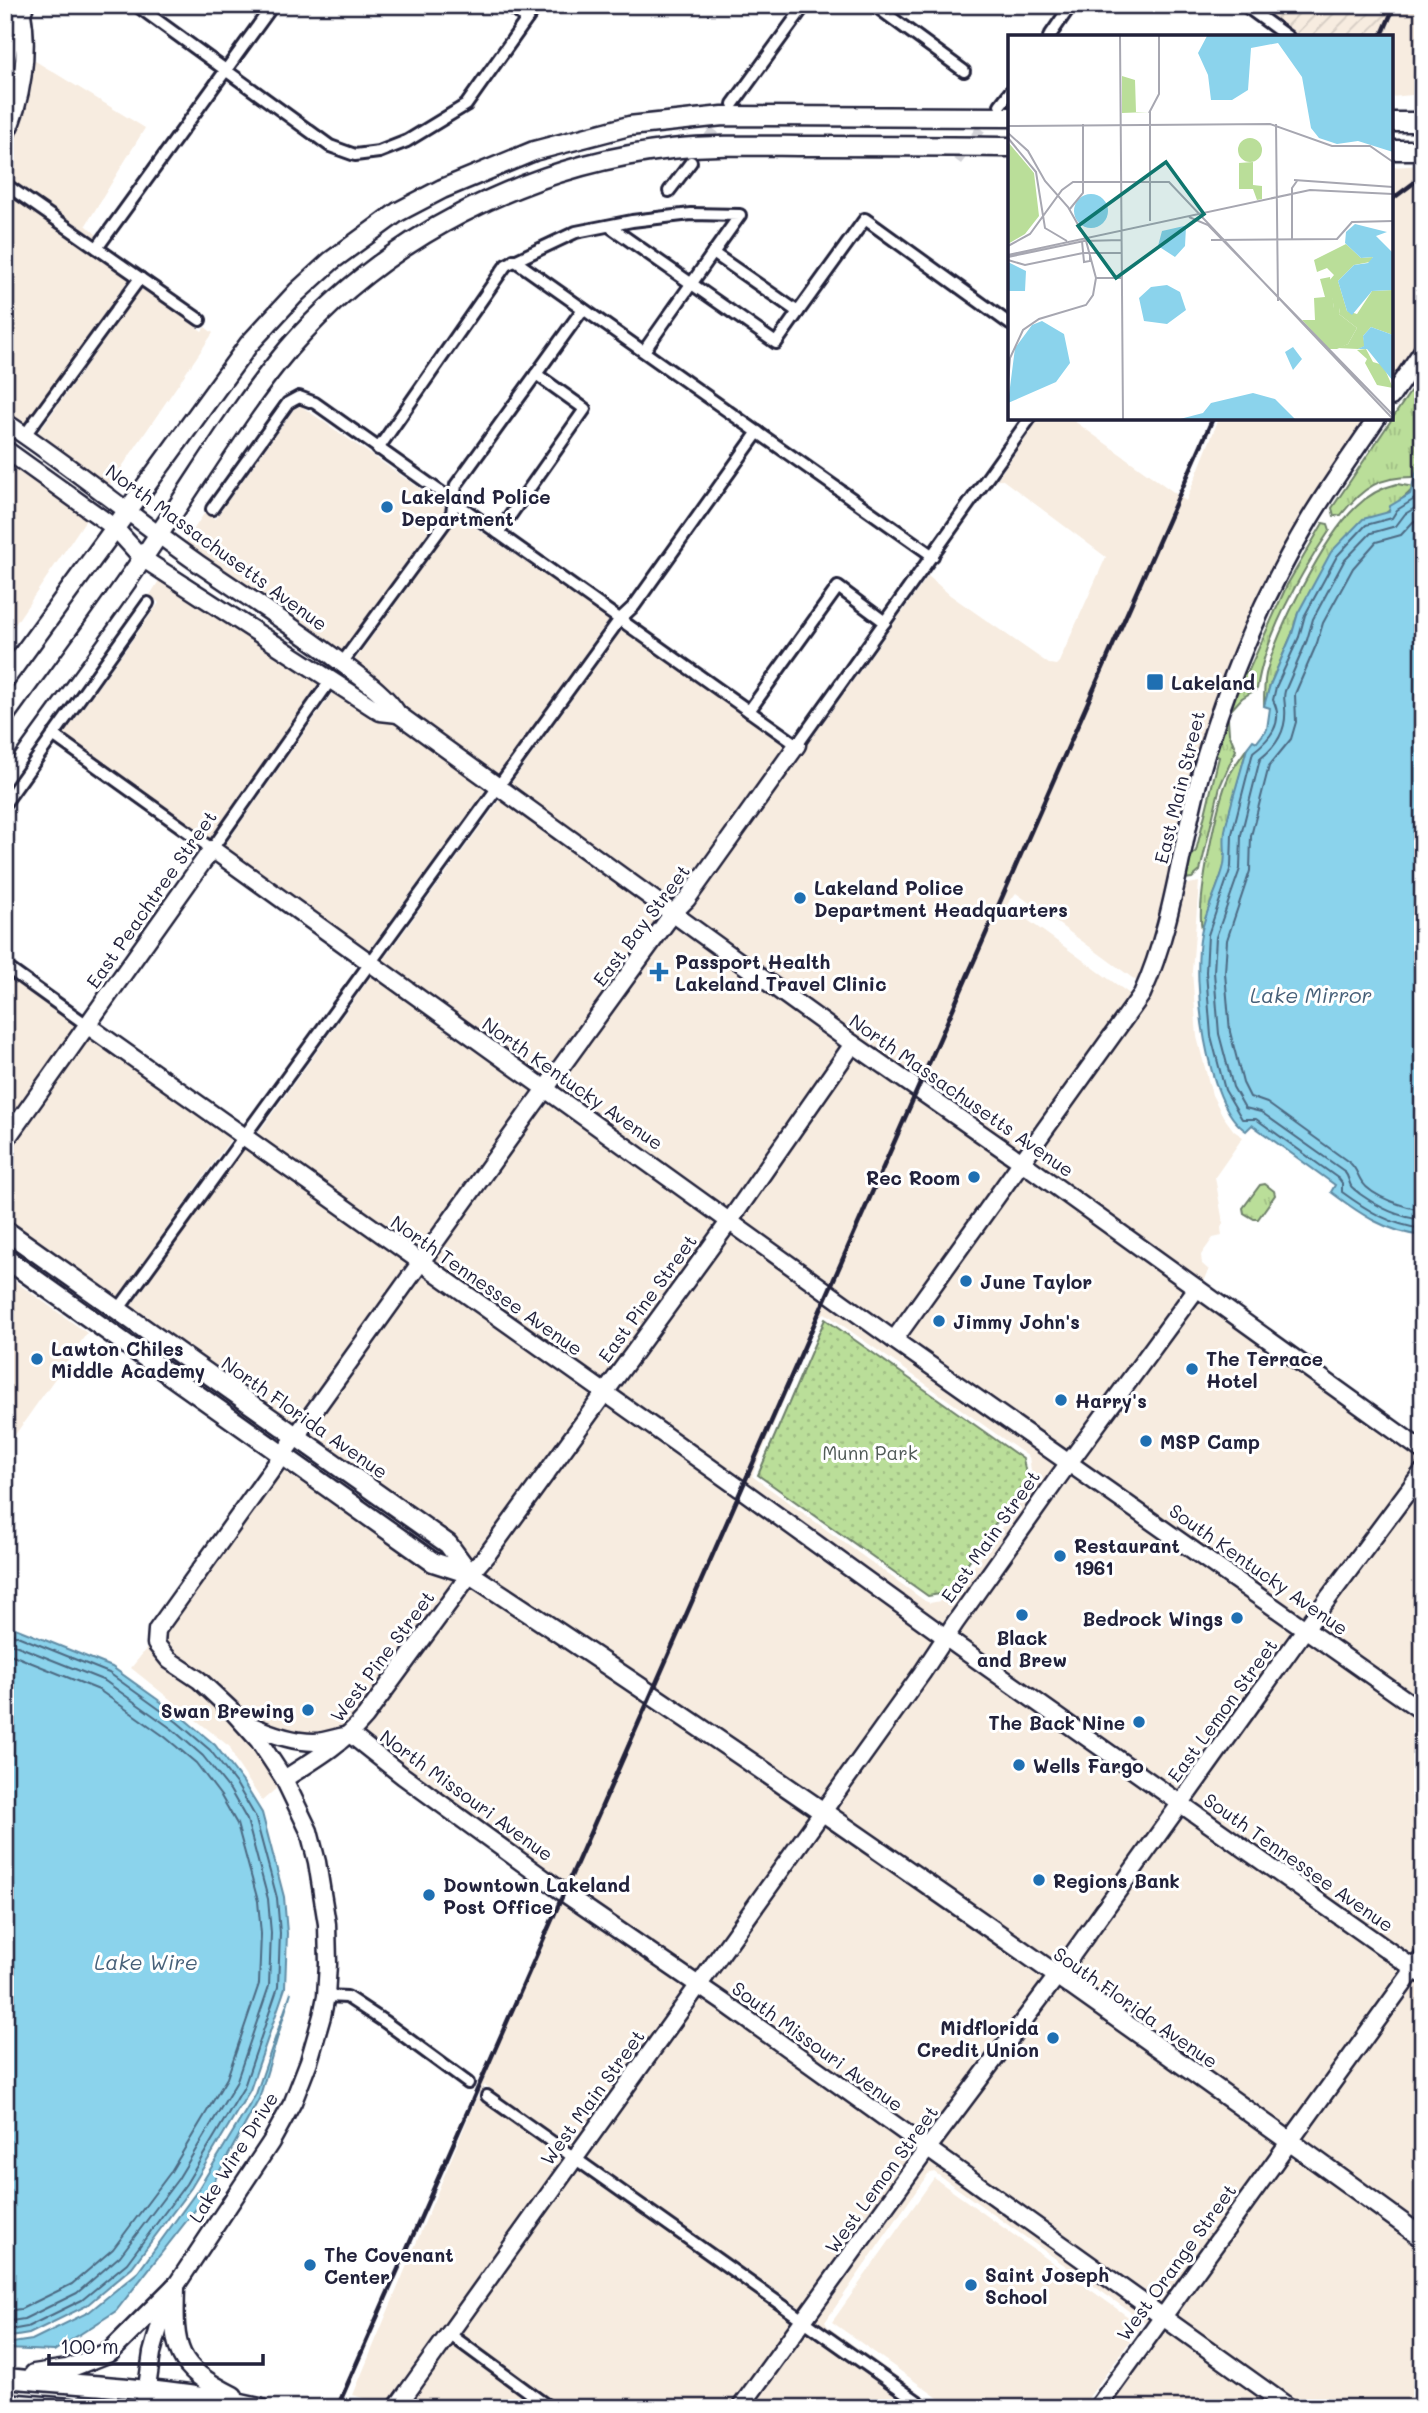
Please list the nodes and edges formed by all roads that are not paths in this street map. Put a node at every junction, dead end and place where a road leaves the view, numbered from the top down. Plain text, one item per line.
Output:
1 (136, 5) edge
2 (274, 5) edge
3 (508, 5) edge
4 (537, 5) edge
5 (805, 5) edge
6 (874, 5) edge
7 (1071, 5) edge
8 (1244, 5) edge
9 (24, 10) edge
10 (527, 19) junction
11 (1050, 35) edge
12 (1285, 35) edge
13 (5, 69) edge
14 (226, 70) junction
15 (964, 71) dead end
16 (733, 104) tunnel mouth
17 (1005, 111) edge
18 (1393, 122) edge
19 (1423, 122) edge
20 (5, 136) edge
21 (1008, 146) edge
22 (1393, 150) edge
23 (1423, 150) edge
24 (691, 162) tunnel mouth
25 (5, 184) edge
26 (669, 191) dead end
27 (609, 226) junction
28 (97, 248) junction
29 (713, 253) junction
30 (514, 260) junction
31 (140, 278) junction
32 (691, 284) junction
33 (583, 309) junction
34 (798, 312) junction
35 (200, 320) dead end
36 (1008, 323) edge
37 (1423, 350) edge
38 (643, 351) junction
39 (536, 374) junction
40 (1393, 394) edge
41 (1029, 420) edge
42 (1376, 420) edge
43 (5, 422) edge
44 (758, 432) junction
45 (25, 435) junction
46 (378, 449) junction
47 (8, 456) edge
48 (453, 501) junction
49 (212, 509) dead end
50 (129, 510) junction
51 (115, 528) junction
52 (498, 533) junction
53 (160, 534) junction
54 (933, 556) junction
55 (142, 558) junction
56 (148, 603) dead end
57 (620, 619) junction
58 (885, 622) junction
59 (342, 663) junction
60 (5, 680) edge
61 (331, 681) junction
62 (749, 711) junction
63 (398, 714) junction
64 (53, 735) junction
65 (797, 745) junction
66 (5, 750) edge
67 (499, 786) junction
68 (5, 803) edge
69 (212, 849) junction
70 (673, 913) junction
71 (370, 964) junction
72 (5, 966) edge
73 (87, 1025) junction
74 (853, 1044) junction
75 (545, 1088) junction
76 (243, 1135) junction
77 (5, 1142) edge
78 (1023, 1162) junction
79 (729, 1222) junction
80 (5, 1230) edge
81 (5, 1258) edge
82 (419, 1263) junction
83 (30, 1276) junction
84 (1197, 1288) junction
85 (118, 1310) junction
86 (894, 1340) junction
87 (603, 1392) junction
88 (296, 1436) junction
89 (1423, 1451) edge
90 (283, 1455) junction
91 (1070, 1462) junction
92 (1423, 1471) edge
93 (470, 1574) junction
94 (1306, 1629) junction
95 (945, 1638) junction
96 (156, 1644) joint
97 (1423, 1712) edge
98 (243, 1723) junction
99 (350, 1734) junction
100 (284, 1779) junction
101 (1181, 1804) junction
102 (823, 1812) junction
103 (1420, 1967) edge
104 (1057, 1976) junction
105 (697, 1985) junction
106 (326, 1996) junction
107 (468, 2083) dead end
108 (487, 2096) dead end
109 (1289, 2141) junction
110 (927, 2149) junction
111 (573, 2159) junction
112 (1423, 2238) edge
113 (175, 2287) junction
114 (1162, 2317) junction
115 (804, 2320) junction
116 (447, 2333) junction
117 (5, 2378) edge
118 (145, 2399) edge
119 (5, 2403) edge
120 (398, 2404) edge
121 (257, 2407) edge
122 (70, 2408) edge
123 (550, 2408) edge
124 (740, 2408) edge
125 (927, 2408) edge
126 (1097, 2408) edge
127 (1290, 2408) edge

1 - 14 street
2 - 14 street
3 - 10 street
4 - 10 street
5 - 16 street
6 - 15 street
7 - 11 street
8 - 12 street
9 - 13 street
9 - 20 street
10 - 14 street
14 - 28 street
17 - 50 main road
18 - 19 main road
21 - 53 main road
22 - 23 main road
24 - 26 street
25 - 28 street
27 - 29 street
27 - 30 street
27 - 32 street
28 - 31 street
29 - 32 street
29 - 34 street
30 - 33 street
30 - 46 street
31 - 35 street
31 - 45 street
32 - 34 street
32 - 38 street
33 - 38 street
33 - 39 street
34 - 36 street
37 - 40 street
38 - 44 street
39 - 48 street
39 - 52 street
41 - 54 street, East Bay Street
42 - 78 street, East Main Street
43 - 45 street, North Massachusetts Avenue
44 - 54 street
44 - 57 street
45 - 50 street, North Massachusetts Avenue
46 - 48 street
46 - 49 street
47 - 51 street, North Massachusetts Avenue
48 - 52 street
48 - 59 street
50 - 51 main road
50 - 53 street, North Massachusetts Avenue
51 - 55 street, North Massachusetts Avenue
51 - 60 main road
52 - 57 street
53 - 55 main road
53 - 59 street, North Massachusetts Avenue
54 - 58 street, East Bay Street
55 - 61 street, North Massachusetts Avenue
55 - 66 main road
56 - 64 street
57 - 62 street
57 - 67 street
58 - 62 street
58 - 65 street, East Bay Street
59 - 63 street, North Massachusetts Avenue
61 - 63 street, North Massachusetts Avenue
61 - 69 street, East Peachtree Street
62 - 65 street
63 - 67 street, North Massachusetts Avenue
64 - 68 street
64 - 69 street, North Kentucky Avenue
65 - 70 street, East Bay Street
67 - 70 street, North Massachusetts Avenue
67 - 71 street
69 - 71 street, North Kentucky Avenue
69 - 73 street, East Peachtree Street
70 - 74 street, North Massachusetts Avenue
70 - 75 street, East Bay Street
71 - 75 street, North Kentucky Avenue
71 - 76 street
72 - 73 street, North Tennessee Avenue
73 - 76 street, North Tennessee Avenue
73 - 77 street, East Peachtree Street
74 - 78 street, North Massachusetts Avenue
74 - 79 street, East Pine Street
75 - 79 street, North Kentucky Avenue
75 - 82 street, East Bay Street
76 - 82 street, North Tennessee Avenue
76 - 85 street
78 - 84 street, North Massachusetts Avenue
78 - 86 street, East Main Street
79 - 86 street, North Kentucky Avenue
79 - 87 street, East Pine Street
80 - 85 main road, North Florida Avenue
81 - 83 main road, North Florida Avenue
82 - 87 street, North Tennessee Avenue
82 - 88 street, East Bay Street
83 - 85 main road
83 - 90 main road, North Florida Avenue
84 - 89 street, North Massachusetts Avenue
84 - 91 street, East Main Street
85 - 88 main road, North Florida Avenue
86 - 91 street, North Kentucky Avenue
87 - 93 street, East Pine Street
87 - 95 street, North Tennessee Avenue
88 - 90 street, East Bay Street
88 - 93 main road, North Florida Avenue
90 - 93 main road, North Florida Avenue
90 - 96 street, East Bay Street
91 - 94 street, South Kentucky Avenue
91 - 95 street, East Main Street
92 - 94 street, East Lemon Street
93 - 99 street, West Pine Street
93 - 102 main road, North Florida Avenue
94 - 97 street, South Kentucky Avenue
94 - 101 street, East Lemon Street
95 - 101 street, South Tennessee Avenue
95 - 102 street, East Main Street
96 - 98 street, Lake Wire Drive
98 - 99 street
98 - 100 street, Lake Wire Drive
99 - 100 street, West Pine Street
99 - 105 street, North Missouri Avenue
100 - 106 street, Lake Wire Drive
101 - 103 street, South Tennessee Avenue
101 - 104 street, East Lemon Street
102 - 104 main road, South Florida Avenue
102 - 105 street, West Main Street
103 - 109 street, West Orange Street
104 - 109 main road, South Florida Avenue
104 - 110 street, West Lemon Street
105 - 110 street, South Missouri Avenue
105 - 111 street, West Main Street
106 - 107 street
106 - 113 street, Lake Wire Drive
108 - 111 street
109 - 112 main road, South Florida Avenue
109 - 114 street, West Orange Street
110 - 114 street, South Missouri Avenue
110 - 115 street, West Lemon Street
111 - 115 street
111 - 116 street, West Main Street
113 - 117 main road
113 - 118 street, Lake Wire Drive
113 - 121 main road
114 - 126 street, West Orange Street
114 - 127 street, South Missouri Avenue
115 - 124 street, West Lemon Street
115 - 125 street
116 - 120 street, West Main Street
116 - 123 street
117 - 118 main road
118 - 121 main road
119 - 122 main road

